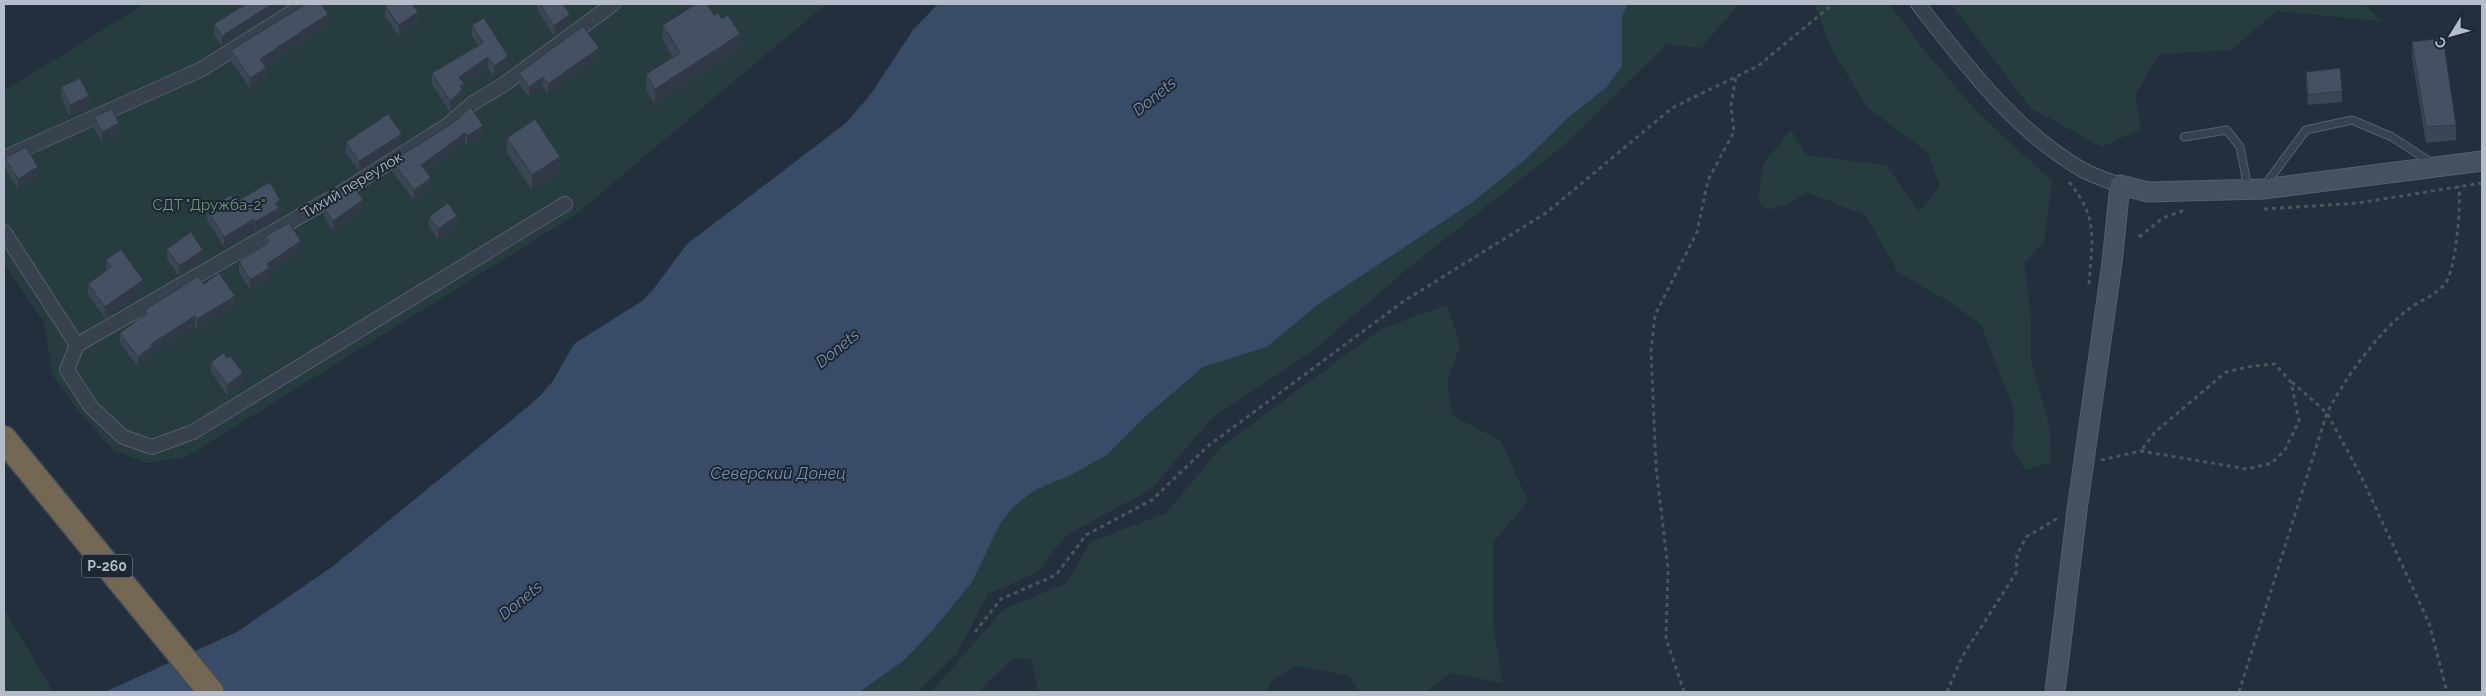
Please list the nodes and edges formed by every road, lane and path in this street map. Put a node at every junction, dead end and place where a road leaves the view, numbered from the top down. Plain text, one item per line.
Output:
1 (305, 4) edge
2 (613, 4) edge
3 (1834, 4) edge
4 (1918, 4) edge
5 (1737, 76) junction
6 (2184, 136) dead end
7 (4, 158) edge
8 (2482, 161) edge
9 (2436, 166) junction
10 (2070, 182) dead end
11 (2482, 183) edge
12 (2120, 185) junction
13 (2459, 186) junction
14 (2256, 189) junction
15 (566, 204) dead end
16 (2186, 209) dead end
17 (2254, 209) dead end
18 (2093, 229) dead end
19 (4, 232) edge
20 (2139, 237) dead end
21 (76, 345) junction
22 (2291, 382) junction
23 (2327, 413) junction
24 (4, 439) edge
25 (2141, 451) junction
26 (2084, 464) junction
27 (2077, 510) junction
28 (975, 632) dead end
29 (211, 692) edge
30 (1684, 692) edge
31 (1947, 692) edge
32 (2055, 692) edge
33 (2239, 692) edge
34 (2447, 692) edge

1 - 7 street
2 - 21 street, Тихий переулок
3 - 5 path
4 - 12 street
5 - 28 path
5 - 30 path
6 - 14 lane
8 - 9 street
9 - 14 street
9 - 14 lane
10 - 18 path
11 - 13 path
12 - 14 street
12 - 26 street
13 - 17 path
13 - 23 path
15 - 21 street
16 - 20 path
19 - 21 street
22 - 23 path
22 - 25 path
22 - 25 path
23 - 33 path
23 - 34 path
24 - 29 highway, Р-260
25 - 26 path
26 - 27 street
27 - 31 path
27 - 32 street

